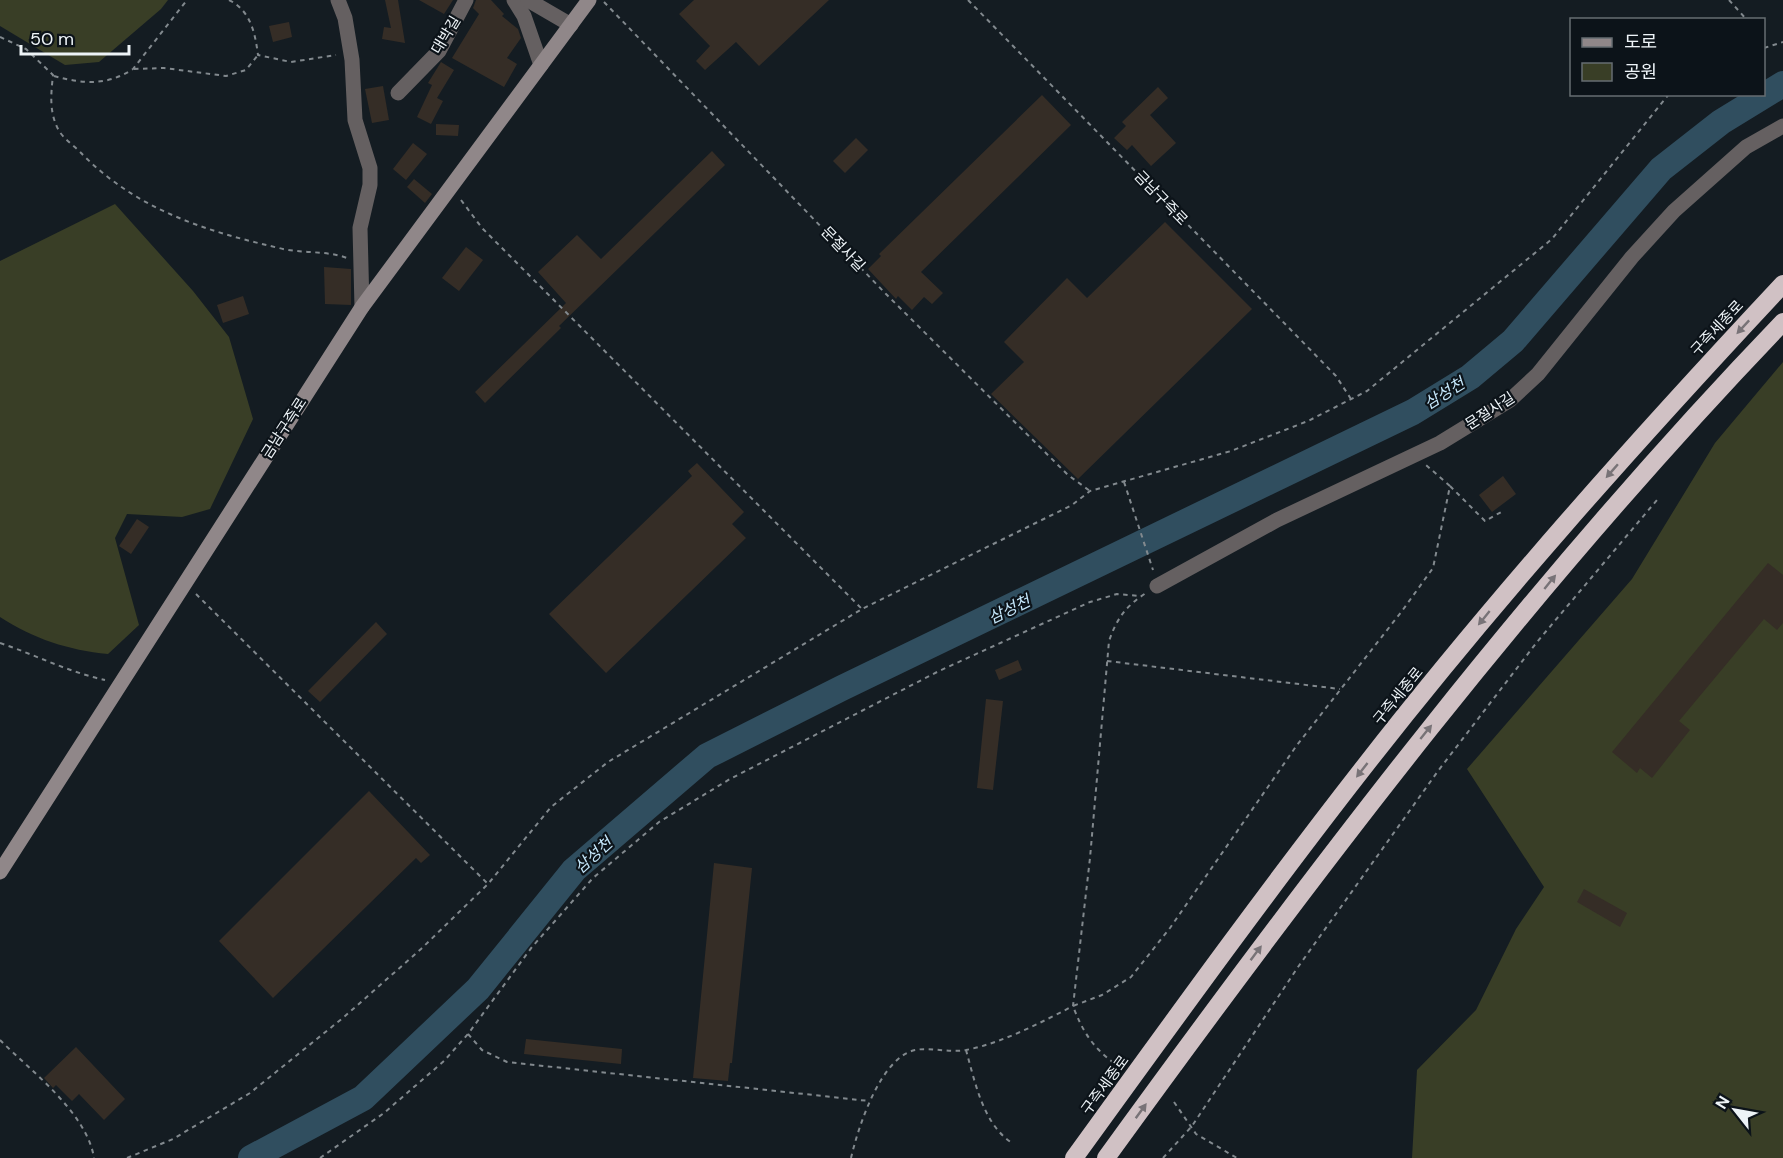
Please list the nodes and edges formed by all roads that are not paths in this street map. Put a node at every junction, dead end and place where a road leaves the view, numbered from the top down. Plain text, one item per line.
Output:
1 (338, 0) edge
2 (466, 0) edge
3 (514, 0) edge
4 (528, 0) edge
5 (589, 0) edge
6 (571, 25) junction
7 (540, 65) junction
8 (398, 93) dead end
9 (1783, 126) edge
10 (1783, 284) edge
11 (362, 307) junction
12 (1783, 322) edge
13 (1155, 579) road end
14 (0, 872) edge
15 (1074, 1158) edge
16 (1106, 1158) edge

1 - 11 street
2 - 8 street, 대박길
3 - 7 street
4 - 6 street
5 - 6 main road, 금남구즉로
6 - 7 main road, 금남구즉로
7 - 11 main road, 금남구즉로
9 - 13 street, 문절사길
10 -> 15 highway, 구즉세종로
11 - 14 main road, 금남구즉로
16 -> 12 highway

